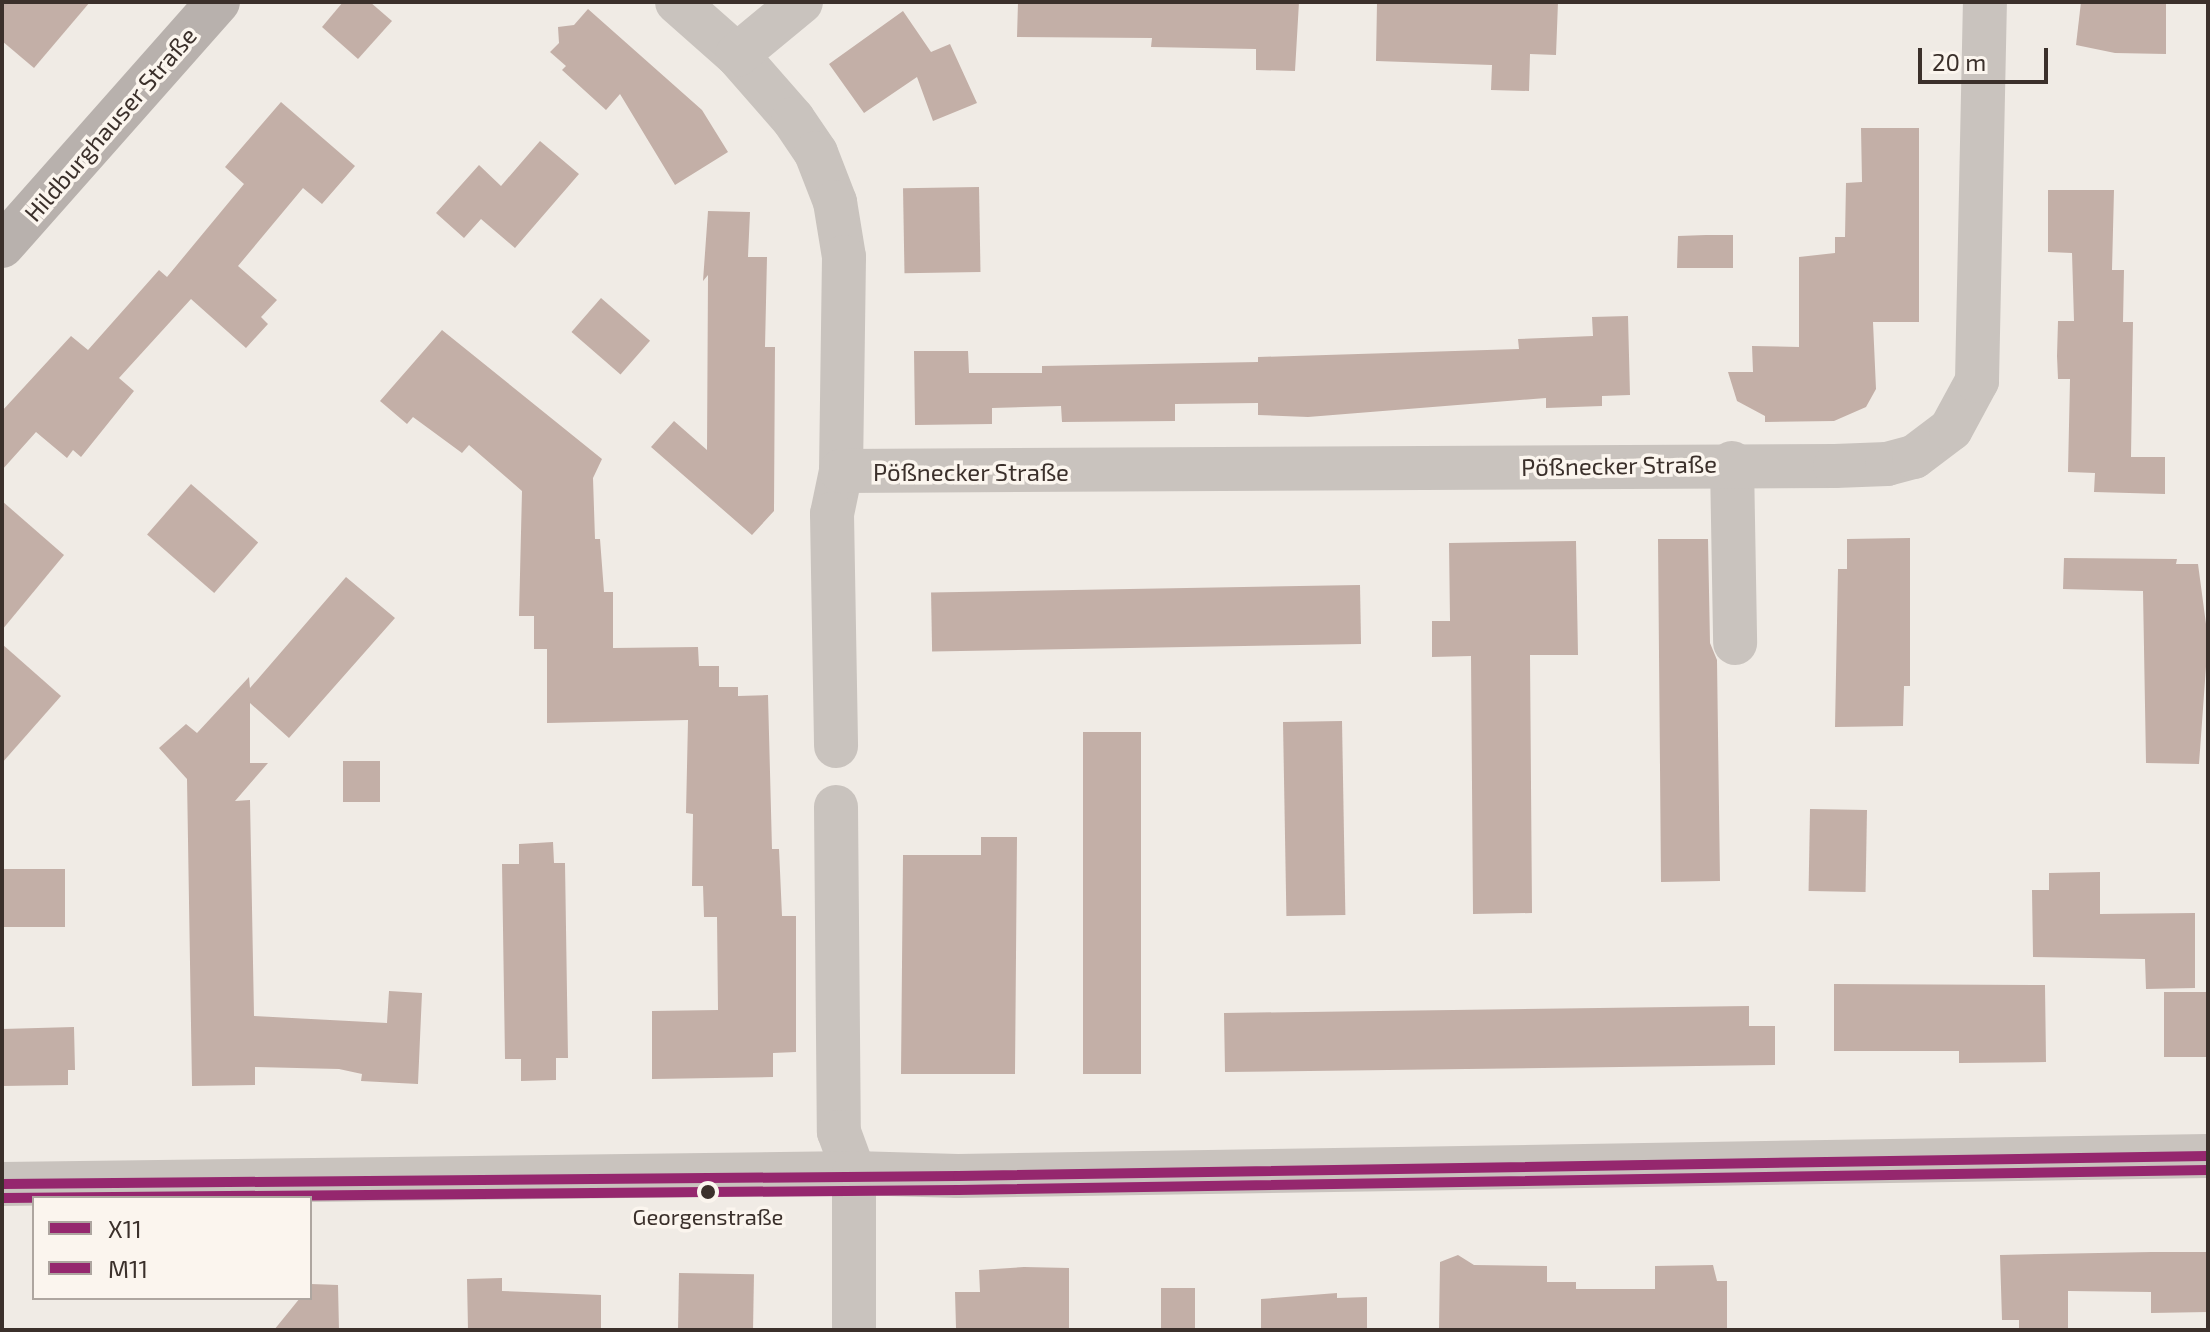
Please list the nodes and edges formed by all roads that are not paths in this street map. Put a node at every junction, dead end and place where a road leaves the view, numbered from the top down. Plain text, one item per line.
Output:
1 (677, 2) edge
2 (801, 2) edge
3 (1985, 2) edge
4 (215, 3) edge
5 (737, 55) junction
6 (2, 246) edge
7 (1732, 463) junction
8 (841, 471) junction
9 (1735, 643) dead end
10 (836, 746) dead end
11 (836, 807) dead end
12 (2208, 1156) edge
13 (854, 1173) junction
14 (2, 1184) edge
15 (854, 1330) edge

1 - 5 street
2 - 5 street
3 - 7 street, Pößnecker Straße
4 - 6 main road, Hildburghauser Straße
5 - 8 street
7 - 8 street, Pößnecker Straße
7 - 9 street
8 - 10 street
11 - 13 street
12 - 13 street
13 - 14 street
13 - 15 street

